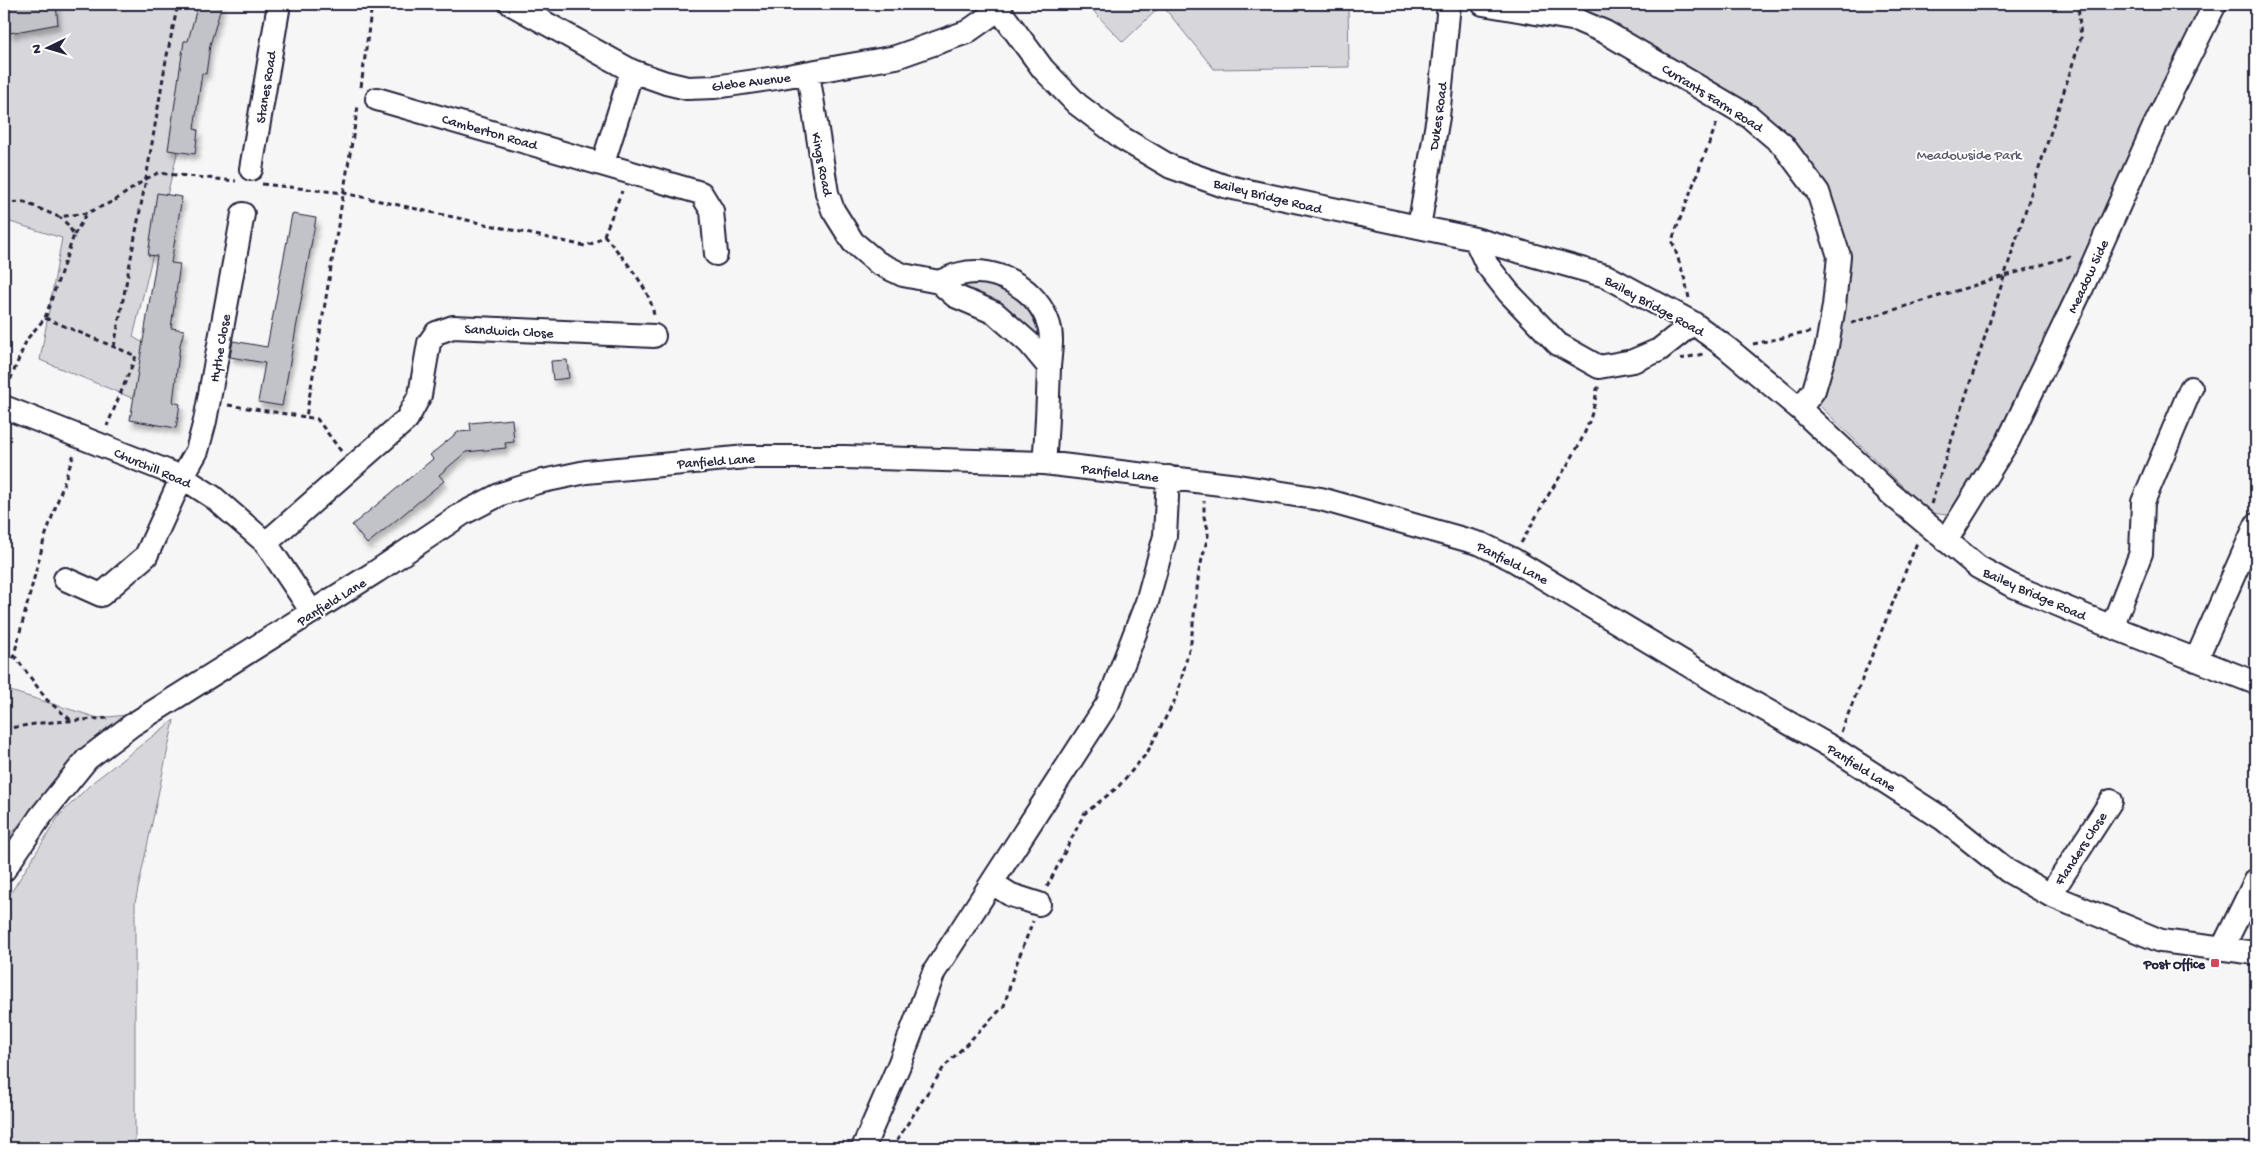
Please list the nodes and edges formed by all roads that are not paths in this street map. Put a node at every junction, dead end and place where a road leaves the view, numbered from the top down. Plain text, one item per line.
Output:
1 (279, 4) edge
2 (511, 4) edge
3 (1450, 4) edge
4 (1483, 4) edge
5 (2215, 4) edge
6 (997, 7) edge
7 (542, 12) edge
8 (632, 71) junction
9 (808, 73) junction
10 (365, 97) road end
11 (603, 163) junction
12 (250, 176) road end
13 (243, 214) dead end
14 (1419, 227) junction
15 (1476, 239) junction
16 (716, 254) dead end
17 (939, 282) junction
18 (1693, 324) junction
19 (654, 336) road end
20 (1049, 368) junction
21 (2191, 388) dead end
22 (4, 405) edge
23 (1800, 409) junction
24 (1044, 463) junction
25 (182, 477) junction
26 (1168, 477) junction
27 (2256, 525) edge
28 (1946, 541) junction
29 (266, 543) junction
30 (65, 580) dead end
31 (312, 612) junction
32 (2112, 627) junction
33 (2196, 660) junction
34 (2256, 683) edge
35 (2111, 801) dead end
36 (4, 870) edge
37 (2256, 880) edge
38 (992, 883) junction
39 (2050, 895) junction
40 (1039, 904) road end
41 (2222, 949) junction
42 (2256, 953) edge
43 (863, 1148) edge

1 - 12 street, Stanes Road
2 - 7 street, Glebe Avenue
3 - 14 street, Dukes Road
4 - 23 street, Currants Farm Road
5 - 28 street, Meadow Side
6 - 9 street, Glebe Avenue
6 - 14 street, Bailey Bridge Road
7 - 8 street, Glebe Avenue
8 - 9 street, Glebe Avenue
8 - 11 street
9 - 17 street, Kings Road
10 - 11 street, Camberton Road
11 - 16 street, Camberton Road
13 - 25 street, Hythe Close
14 - 15 street, Bailey Bridge Road
15 - 18 street, Bailey Bridge Road
15 - 18 street
17 - 20 street, Kings Road
17 - 20 street, Kings Road
18 - 23 street, Bailey Bridge Road
19 - 29 street, Sandwich Close
20 - 24 street, Kings Road
21 - 32 street
22 - 25 street, Churchill Road
23 - 28 street, Bailey Bridge Road
24 - 26 street, Panfield Lane
24 - 31 street, Panfield Lane
25 - 29 street, Churchill Road
25 - 30 street, Hythe Close
26 - 38 street
26 - 39 street, Panfield Lane
27 - 33 street
28 - 32 street, Bailey Bridge Road
29 - 31 street, Churchill Road
31 - 36 street, Panfield Lane
32 - 33 street, Bailey Bridge Road
33 - 34 street, Bailey Bridge Road
35 - 39 street, Flanders Close
37 - 41 street
38 - 40 street
38 - 43 street
39 - 41 street, Panfield Lane
41 - 42 street, Panfield Lane

